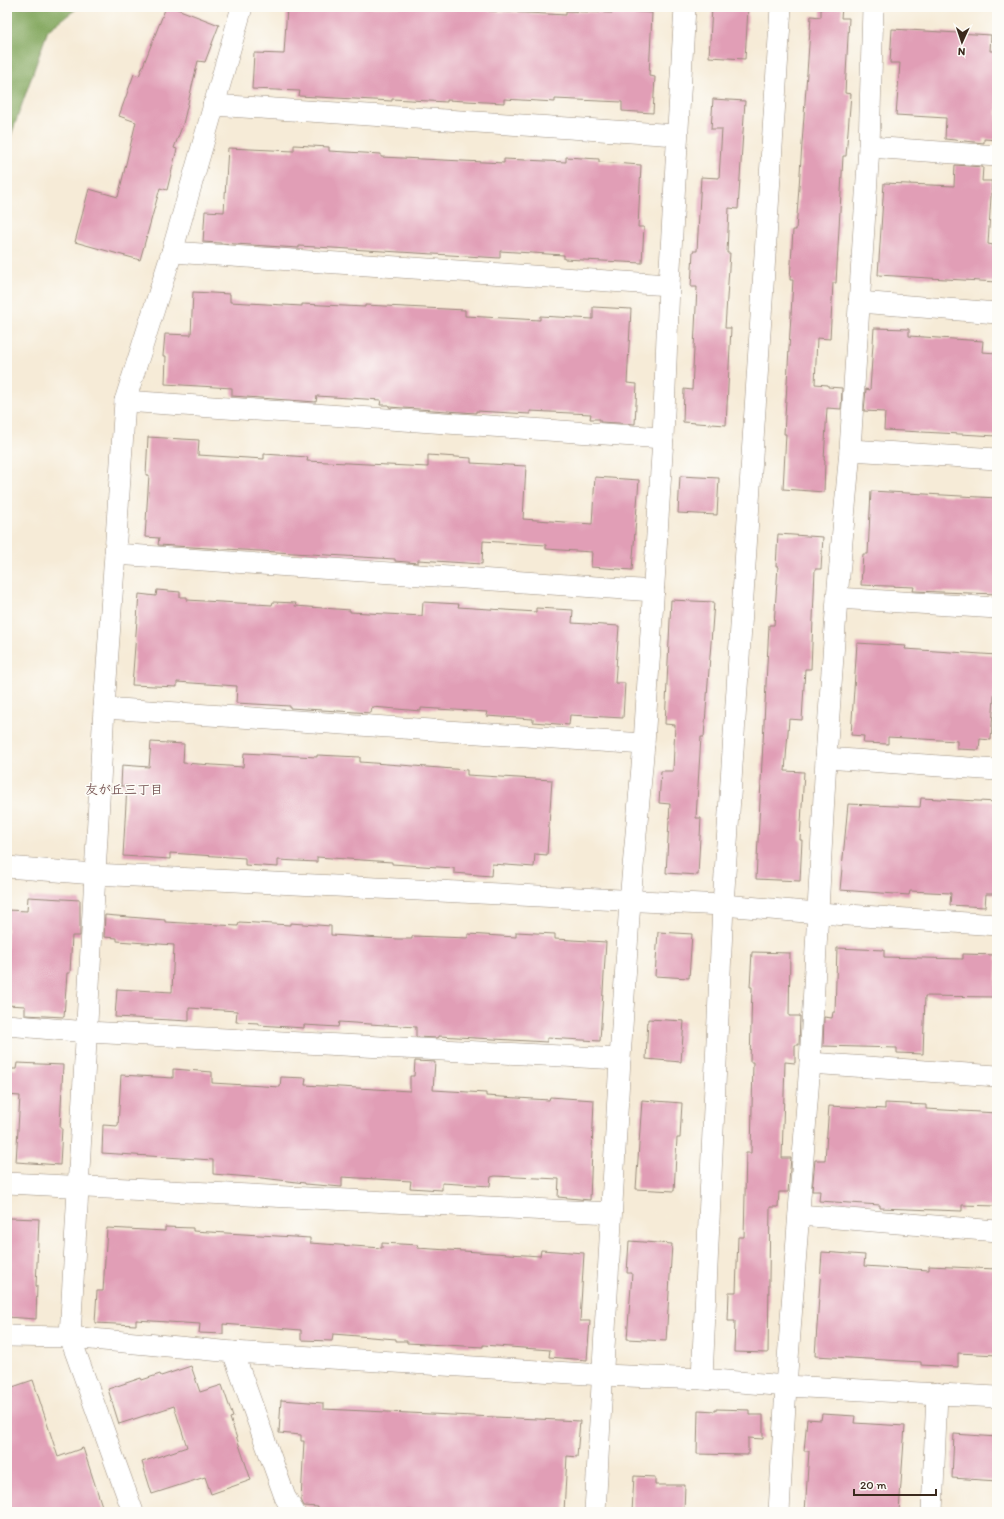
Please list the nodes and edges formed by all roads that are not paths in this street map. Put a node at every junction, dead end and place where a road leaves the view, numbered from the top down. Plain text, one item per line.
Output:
1 (242, 7) edge
2 (685, 7) edge
3 (781, 7) edge
4 (873, 7) edge
5 (213, 105) junction
6 (677, 135) junction
7 (870, 147) junction
8 (997, 156) edge
9 (172, 252) junction
10 (669, 285) junction
11 (859, 302) junction
12 (997, 313) edge
13 (125, 401) junction
14 (663, 438) junction
15 (850, 450) junction
16 (997, 459) edge
17 (115, 554) junction
18 (654, 592) junction
19 (837, 598) junction
20 (997, 608) edge
21 (104, 708) junction
22 (644, 744) junction
23 (826, 758) junction
24 (997, 770) edge
25 (7, 867) edge
26 (94, 874) junction
27 (630, 901) junction
28 (723, 905) junction
29 (818, 914) junction
30 (997, 925) edge
31 (7, 1025) edge
32 (87, 1032) junction
33 (620, 1059) junction
34 (810, 1063) junction
35 (997, 1076) edge
36 (7, 1183) edge
37 (78, 1187) junction
38 (611, 1213) junction
39 (799, 1214) junction
40 (997, 1231) edge
41 (7, 1336) edge
42 (70, 1337) junction
43 (233, 1352) junction
44 (603, 1375) junction
45 (702, 1379) junction
46 (786, 1386) junction
47 (937, 1393) junction
48 (997, 1397) edge
49 (132, 1512) edge
50 (294, 1512) edge
51 (595, 1512) edge
52 (779, 1512) edge
53 (932, 1512) edge

1 - 5 street
2 - 6 street
3 - 28 street
4 - 7 street
5 - 6 street
5 - 9 street
6 - 10 street
7 - 8 street
7 - 11 street
9 - 10 street
9 - 13 street
10 - 14 street
11 - 12 street
11 - 15 street
13 - 14 street
13 - 17 street
14 - 18 street
15 - 16 street
15 - 19 street
17 - 18 street
17 - 21 street
18 - 22 street
19 - 20 street
19 - 23 street
21 - 22 street
21 - 26 street
22 - 27 street
23 - 24 street
23 - 29 street
25 - 26 street
26 - 27 street
26 - 32 street
27 - 28 street
27 - 33 street
28 - 29 street
28 - 45 street
29 - 30 street
29 - 34 street
31 - 32 street
32 - 33 street
32 - 37 street
33 - 38 street
34 - 35 street
34 - 39 street
36 - 37 street
37 - 38 street
37 - 42 street
38 - 44 street
39 - 40 street
39 - 46 street
41 - 42 street
42 - 43 street
42 - 49 street
43 - 44 street
43 - 50 street
44 - 45 street
44 - 51 street
45 - 46 street
46 - 47 street
46 - 52 street
47 - 48 street
47 - 53 street

